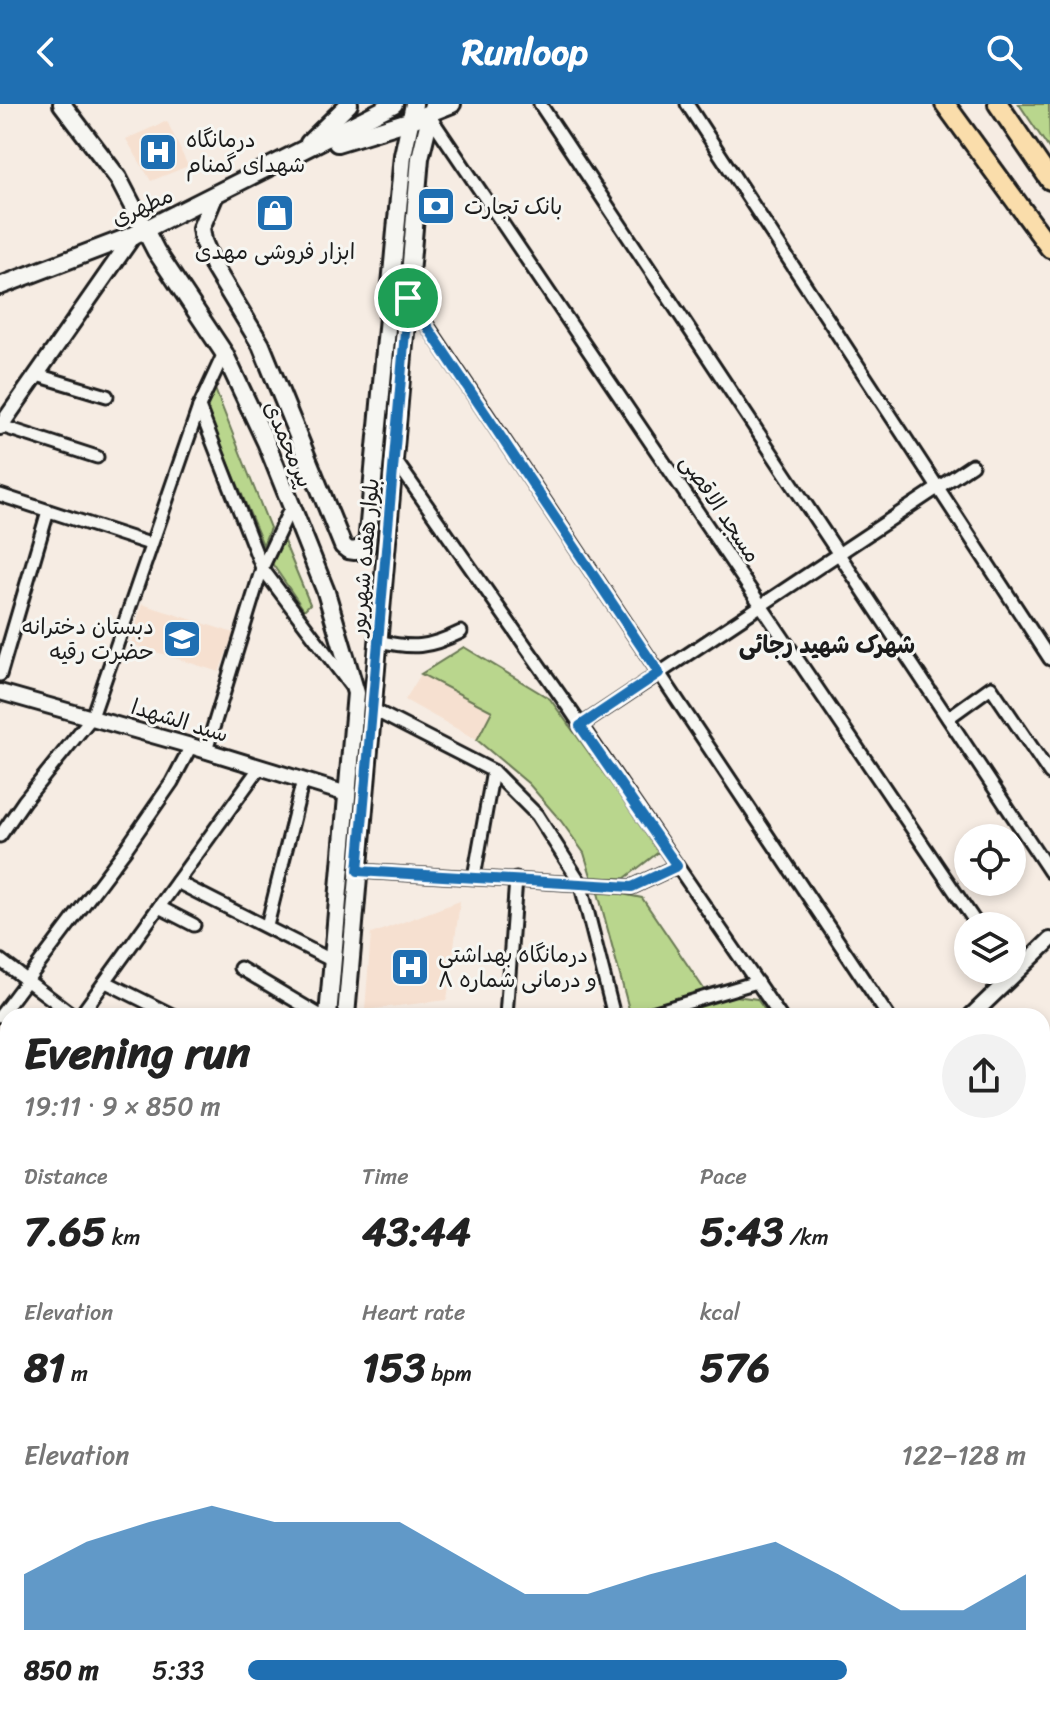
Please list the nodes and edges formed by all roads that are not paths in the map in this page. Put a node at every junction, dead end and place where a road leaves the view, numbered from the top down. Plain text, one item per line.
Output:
1 (62, 104) edge
2 (349, 104) edge
3 (394, 104) edge
4 (414, 104) edge
5 (452, 104) edge
6 (540, 104) edge
7 (687, 104) edge
8 (933, 104) edge
9 (945, 104) edge
10 (955, 104) edge
11 (998, 104) edge
12 (431, 109) edge
13 (409, 121) junction
14 (297, 155) junction
15 (986, 161) junction
16 (1050, 180) edge
17 (214, 197) junction
18 (140, 233) junction
19 (1050, 248) edge
20 (0, 286) edge
21 (408, 298) junction
22 (224, 353) junction
23 (37, 375) junction
24 (107, 396) dead end
25 (199, 407) junction
26 (0, 427) edge
27 (97, 457) dead end
28 (394, 459) junction
29 (972, 465) dead end
30 (938, 487) junction
31 (0, 495) edge
32 (291, 507) junction
33 (48, 511) junction
34 (150, 544) junction
35 (367, 545) joint
36 (839, 554) junction
37 (262, 568) junction
38 (762, 605) junction
39 (461, 632) dead end
40 (378, 641) junction
41 (1050, 659) edge
42 (659, 673) junction
43 (0, 675) edge
44 (0, 692) edge
45 (356, 693) junction
46 (372, 709) junction
47 (92, 717) junction
48 (948, 718) junction
49 (580, 726) junction
50 (191, 746) junction
51 (206, 751) junction
52 (260, 767) junction
53 (493, 771) junction
54 (1050, 774) edge
55 (303, 780) junction
56 (347, 794) junction
57 (0, 836) edge
58 (677, 866) junction
59 (358, 871) junction
60 (1050, 872) edge
61 (474, 877) junction
62 (516, 879) junction
63 (177, 882) junction
64 (580, 882) junction
65 (159, 907) junction
66 (969, 912) edge
67 (194, 925) dead end
68 (267, 926) junction
69 (1050, 940) edge
70 (0, 960) edge
71 (1026, 960) edge
72 (333, 961) junction
73 (240, 968) dead end
74 (27, 981) junction
75 (106, 982) junction
76 (757, 982) junction
77 (1000, 984) edge
78 (680, 1005) junction
79 (6, 1008) edge
80 (63, 1008) edge
81 (86, 1008) edge
82 (158, 1008) edge
83 (308, 1008) edge
84 (329, 1008) edge
85 (347, 1008) edge
86 (507, 1008) edge
87 (612, 1008) edge
88 (670, 1008) edge
89 (682, 1008) edge
90 (775, 1008) edge
91 (883, 1008) edge
92 (978, 1008) edge

1 - 18 main road, پیرمحمدی
2 - 14 main road
3 - 14 main road
4 - 13 main road, بلوار هفده شهریور
5 - 12 main road
6 - 36 street
7 - 30 street
8 - 15 main road
9 - 15 highway
10 - 19 highway
11 - 16 highway
12 - 13 main road
12 - 21 main road, بلوار هفده شهریور
12 - 38 street, مسجد الاقصی
13 - 14 main road
13 - 35 main road, بلوار هفده شهریور
14 - 17 main road, مطهری
15 - 19 highway
17 - 18 main road, مطهری
17 - 35 main road, پیرمحمدی
18 - 20 main road, مطهری
18 - 22 main road, پیرمحمدی
18 - 23 street
21 - 28 main road, بلوار هفده شهریور
21 - 42 street
22 - 25 street
22 - 32 main road, پیرمحمدی
23 - 24 street
23 - 26 street
25 - 34 street
25 - 37 street
26 - 27 street
28 - 40 main road, بلوار هفده شهریور
28 - 49 street
29 - 30 street
30 - 36 street
30 - 41 street
31 - 33 street
32 - 37 street
32 - 45 main road, پیرمحمدی
33 - 34 street
33 - 43 street
34 - 47 street
36 - 38 street
36 - 48 street
37 - 45 street
37 - 51 street
38 - 42 street
38 - 66 street, مسجد الاقصی
39 - 40 street
40 - 46 main road, بلوار هفده شهریور
42 - 49 street
42 - 91 street
44 - 47 street, سید الشهدا
45 - 56 main road
46 - 53 street
46 - 59 main road, بلوار هفده شهریور
47 - 50 street, سید الشهدا
47 - 57 street
48 - 54 street
48 - 60 street
49 - 58 street
50 - 51 street, سید الشهدا
50 - 74 street
51 - 52 street, سید الشهدا
52 - 55 street, سید الشهدا
52 - 63 street
53 - 61 street
53 - 64 street
55 - 56 street, سید الشهدا
55 - 68 street
56 - 72 main road
58 - 64 street
58 - 76 street
59 - 61 street
59 - 85 main road, بلوار هفده شهریور
61 - 62 street
62 - 64 street
62 - 86 street
63 - 65 street
63 - 68 street
64 - 87 street
65 - 67 street
65 - 75 street
68 - 72 street
69 - 71 street
70 - 74 street
72 - 84 main road
73 - 83 street
74 - 79 street
74 - 80 street
75 - 81 street
75 - 82 street
76 - 78 street
76 - 90 street
77 - 92 street
78 - 88 street
78 - 89 street

